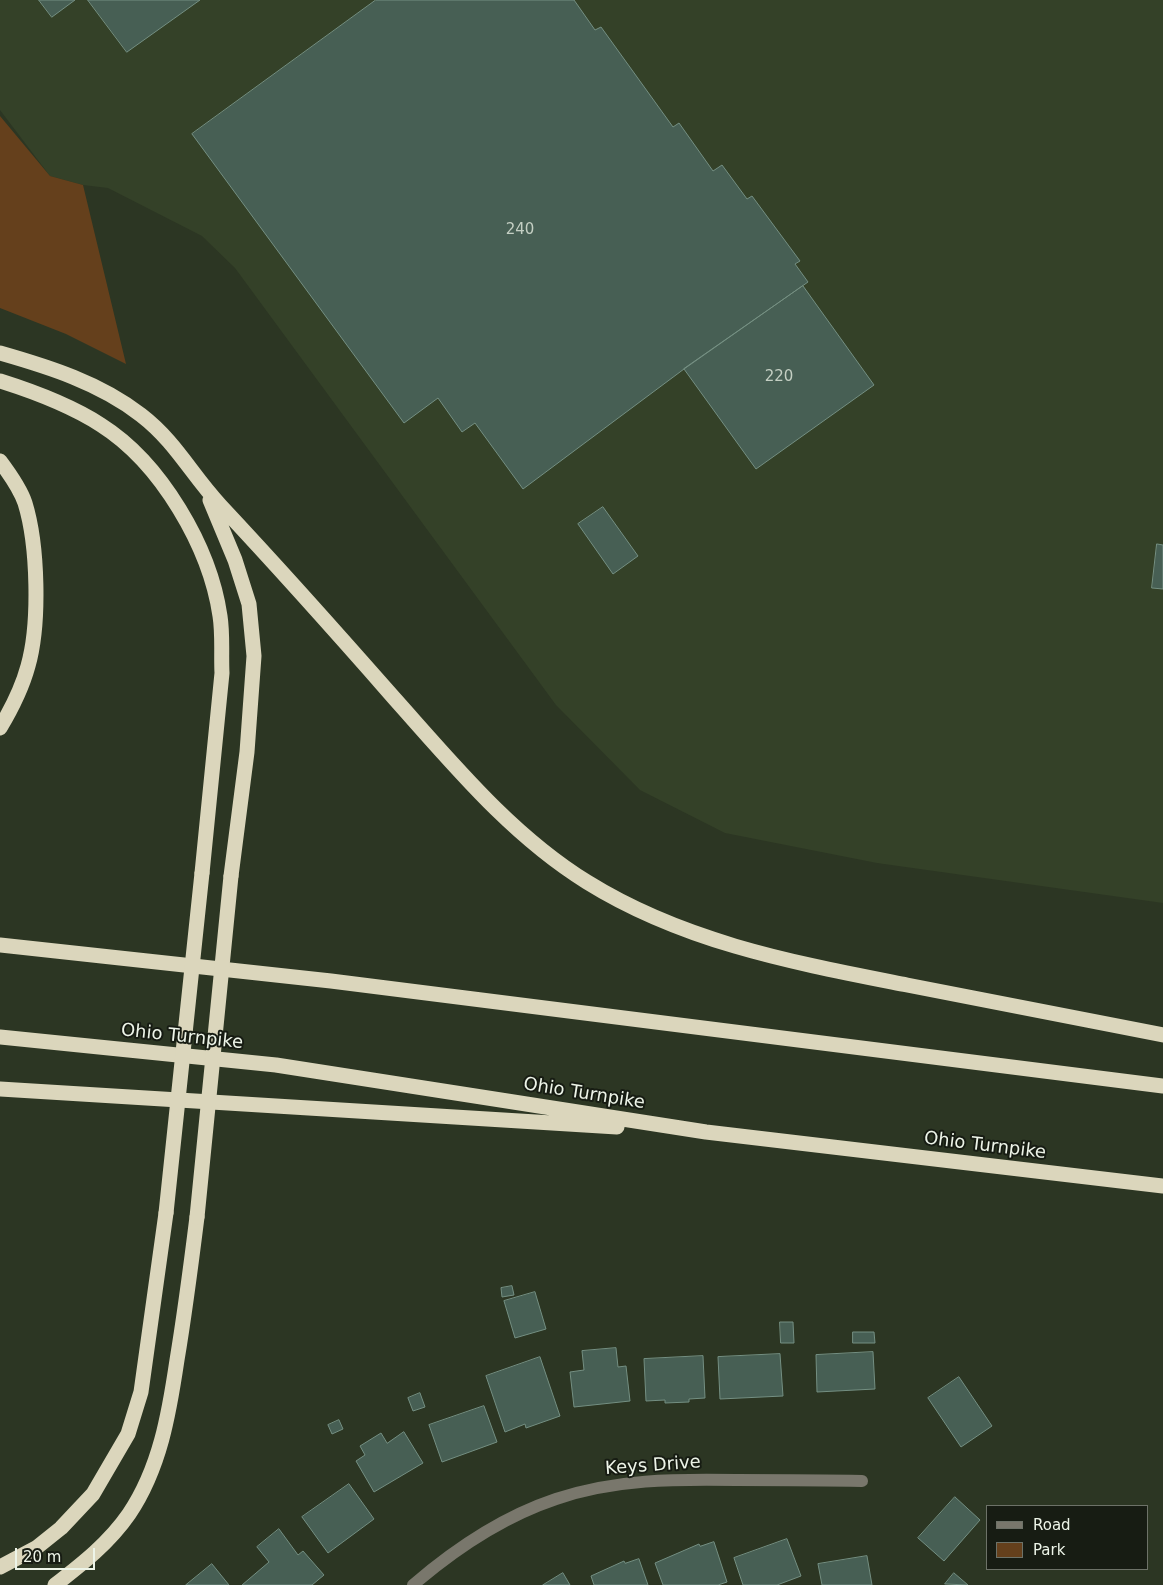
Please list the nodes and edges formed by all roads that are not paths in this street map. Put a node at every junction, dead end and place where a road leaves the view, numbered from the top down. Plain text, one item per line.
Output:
1 (0, 353) edge
2 (0, 381) edge
3 (0, 460) edge
4 (206, 490) junction
5 (0, 728) edge
6 (0, 945) edge
7 (1163, 1035) edge
8 (0, 1037) edge
9 (1163, 1086) edge
10 (0, 1089) edge
11 (706, 1132) junction
12 (1163, 1186) edge
13 (862, 1481) dead end
14 (0, 1567) edge
15 (55, 1585) edge
16 (413, 1585) edge

1 - 4 highway
2 - 14 highway, bridge
3 - 5 highway
4 - 7 highway
4 - 15 highway, bridge
6 - 9 highway
8 - 11 highway, Ohio Turnpike
10 - 11 highway
11 - 12 highway, Ohio Turnpike
13 - 16 street, Keys Drive

